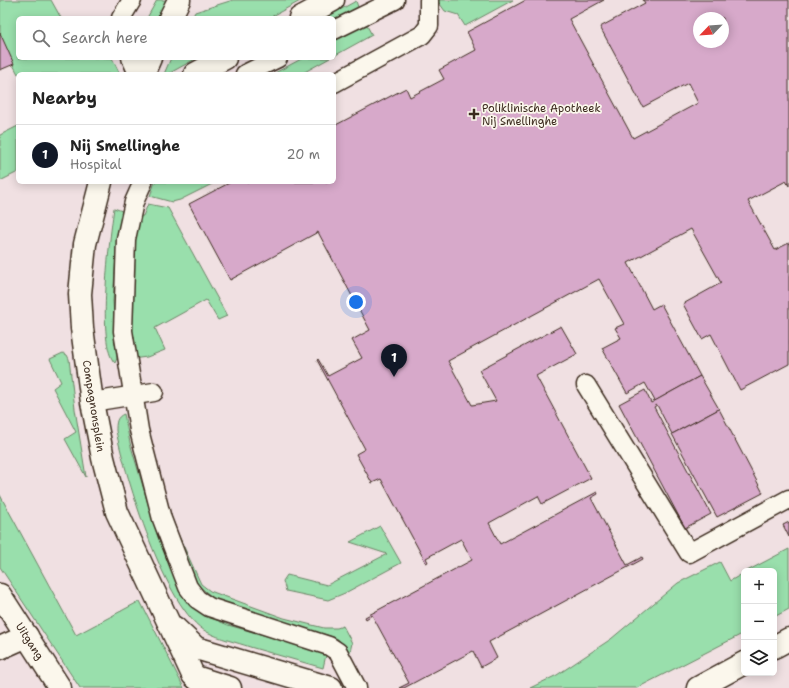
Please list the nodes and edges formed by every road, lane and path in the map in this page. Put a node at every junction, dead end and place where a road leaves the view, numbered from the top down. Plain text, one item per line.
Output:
1 (132, 0) edge
2 (178, 0) edge
3 (333, 0) edge
4 (395, 0) edge
5 (429, 0) edge
6 (123, 16) edge
7 (171, 16) edge
8 (304, 16) edge
9 (336, 29) edge
10 (131, 60) edge
11 (149, 60) edge
12 (221, 60) edge
13 (274, 60) edge
14 (137, 72) edge
15 (144, 72) edge
16 (199, 72) edge
17 (249, 72) edge
18 (336, 82) edge
19 (100, 184) edge
20 (142, 184) edge
21 (586, 385) dead end
22 (154, 392) dead end
23 (133, 395) junction
24 (92, 402) junction
25 (789, 499) edge
26 (0, 595) edge
27 (173, 625) junction
28 (27, 636) junction
29 (789, 638) edge
30 (777, 645) edge
31 (0, 648) edge
32 (741, 665) edge
33 (201, 682) edge
34 (60, 688) edge
35 (230, 688) edge
36 (291, 688) edge
37 (331, 688) edge
38 (358, 688) edge
39 (698, 688) edge

1 - 6 lane
2 - 7 street
3 - 8 street
4 - 9 lane
5 - 18 lane
10 - 14 lane
11 - 15 street
12 - 16 street
13 - 17 lane
19 - 24 street, Compagnonsplein
20 - 23 lane
21 - 25 lane
22 - 23 lane
23 - 24 lane
23 - 38 lane
24 - 27 street, Compagnonsplein
26 - 28 street, Uitgang
27 - 33 street, Compagnonsplein
27 - 36 street
27 - 37 street, Compagnonsplein
28 - 31 street
28 - 34 street, Uitgang
29 - 30 street
32 - 39 street
33 - 35 street

